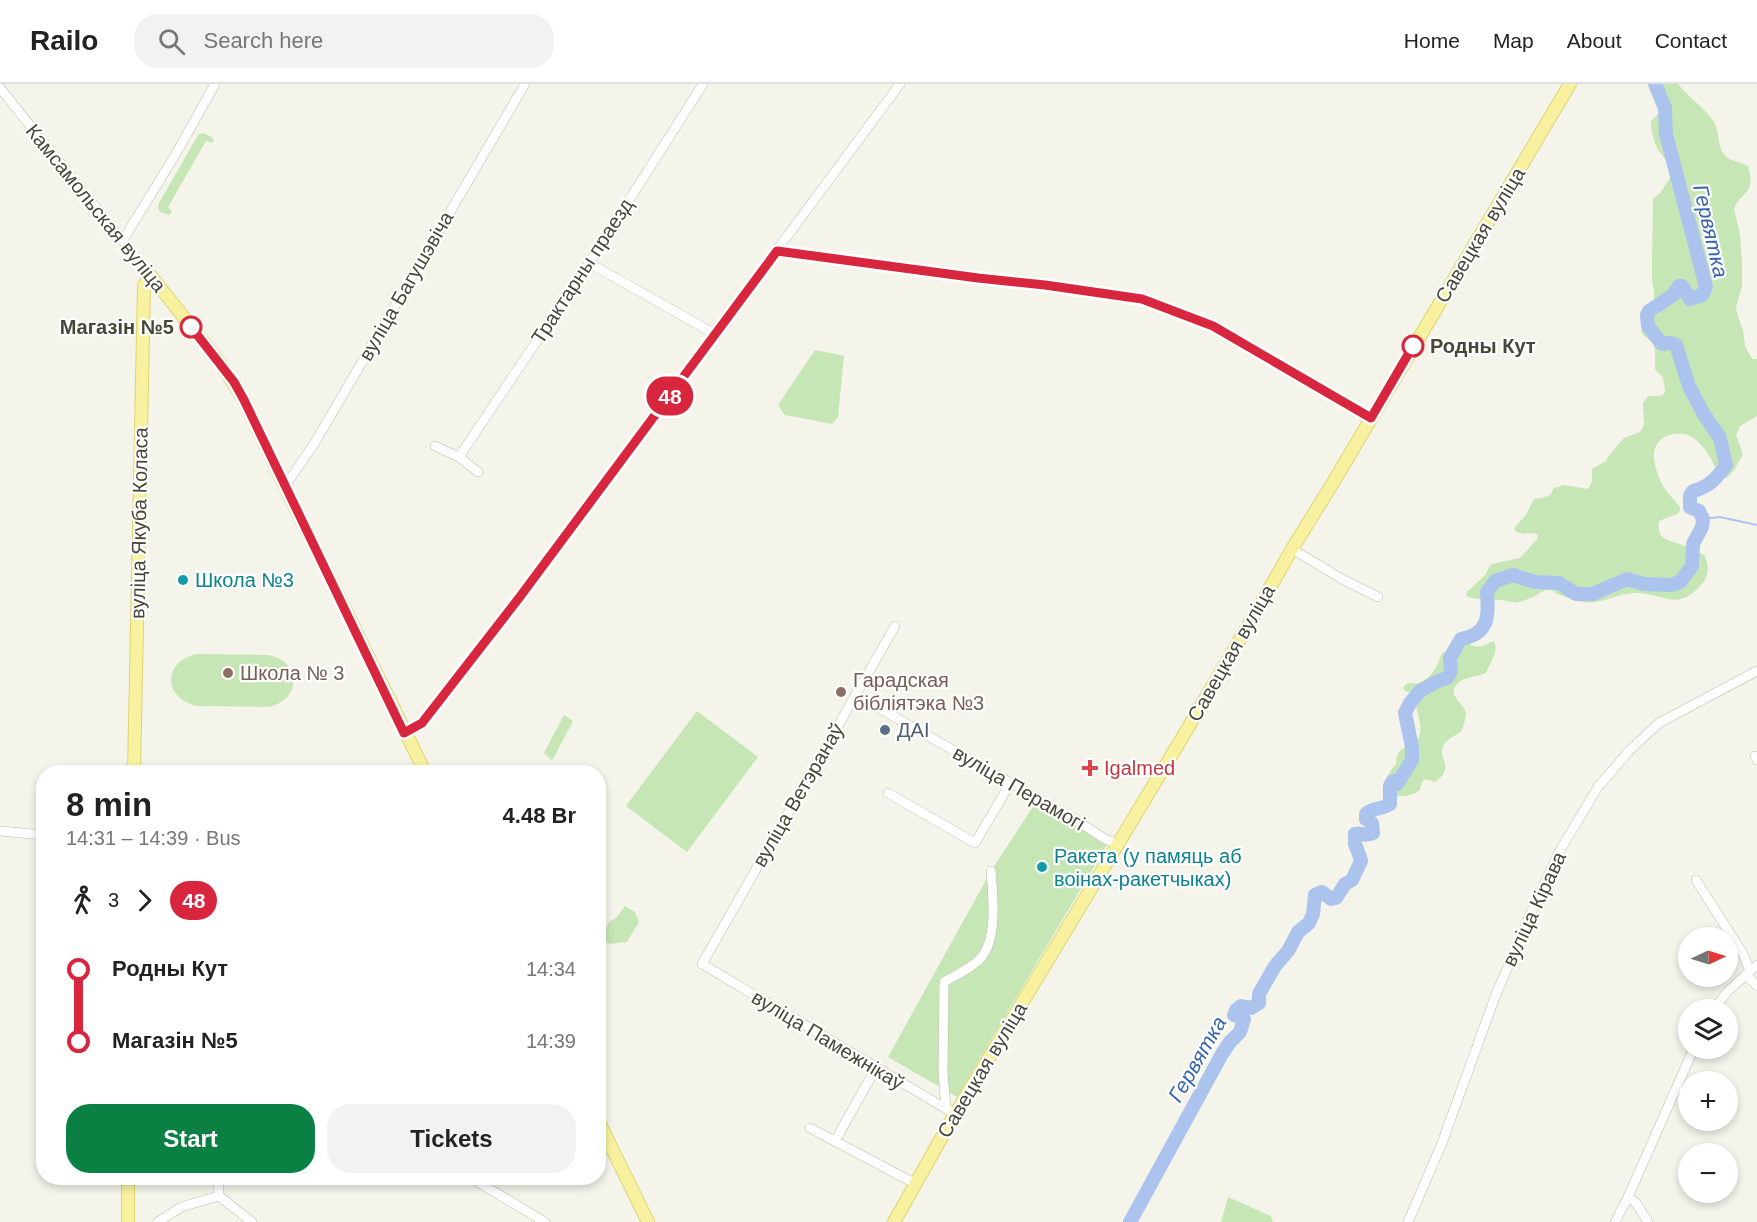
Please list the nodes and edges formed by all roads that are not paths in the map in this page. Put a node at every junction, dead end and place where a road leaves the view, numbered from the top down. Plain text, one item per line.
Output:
1 (215, 84) edge
2 (525, 84) edge
3 (703, 84) edge
4 (900, 84) edge
5 (1570, 84) edge
6 (0, 88) edge
7 (123, 240) junction
8 (777, 251) junction
9 (589, 263) junction
10 (151, 276) junction
11 (715, 334) junction
12 (1371, 418) junction
13 (435, 446) dead end
14 (459, 457) junction
15 (478, 472) dead end
16 (285, 486) junction
17 (1292, 549) junction
18 (1378, 597) dead end
19 (895, 626) dead end
20 (1757, 671) edge
21 (856, 695) junction
22 (404, 733) junction
23 (134, 765) edge
24 (420, 765) edge
25 (1011, 782) junction
26 (888, 793) dead end
27 (0, 831) edge
28 (36, 834) edge
29 (1118, 844) junction
30 (991, 871) dead end
31 (1696, 880) dead end
32 (702, 964) joint
33 (1751, 971) edge
34 (1757, 986) edge
35 (1722, 999) edge
36 (1689, 1059) edge
37 (876, 1068) junction
38 (950, 1112) junction
39 (810, 1128) dead end
40 (606, 1136) edge
41 (835, 1141) junction
42 (916, 1184) junction
43 (128, 1185) edge
44 (218, 1185) edge
45 (483, 1185) edge
46 (219, 1196) junction
47 (1628, 1197) junction
48 (128, 1222) edge
49 (158, 1222) edge
50 (252, 1222) edge
51 (545, 1222) edge
52 (648, 1222) edge
53 (894, 1222) edge
54 (1408, 1222) edge
55 (1615, 1222) edge
56 (1648, 1222) edge

1 - 7 street
2 - 16 street, вуліца Багушэвіча
3 - 9 street, Трактарны праезд
4 - 8 street
5 - 12 main road, Савецкая вуліца
6 - 7 street, Камсамольская вуліца
7 - 10 street, Камсамольская вуліца
8 - 11 street
8 - 12 street
9 - 11 street
9 - 14 street, Трактарны праезд
10 - 16 main road, Камсамольская вуліца
10 - 23 main road, вуліца Якуба Коласа
11 - 22 street
12 - 17 main road, Савецкая вуліца
13 - 14 street
14 - 15 street
16 - 22 main road, Камсамольская вуліца
17 - 18 street
17 - 29 main road, Савецкая вуліца
19 - 21 street, вуліца Ветэранаў
20 - 54 street, вуліца Кірава
21 - 25 street, вуліца Перамогі
21 - 32 street, вуліца Ветэранаў
22 - 24 main road, Камсамольская вуліца
25 - 26 street
25 - 29 street, вуліца Перамогі
27 - 28 street
29 - 38 main road, Савецкая вуліца
30 - 38 street
31 - 33 street
32 - 37 street, вуліца Памежнікаў
33 - 34 street
33 - 35 street
36 - 47 street
37 - 38 street, вуліца Памежнікаў
37 - 41 street
38 - 42 main road, Савецкая вуліца
39 - 41 street
40 - 52 main road
41 - 42 street
42 - 53 main road, Савецкая вуліца
43 - 48 main road
44 - 46 street
45 - 51 street
46 - 49 street
46 - 50 street
47 - 55 street
47 - 56 street

